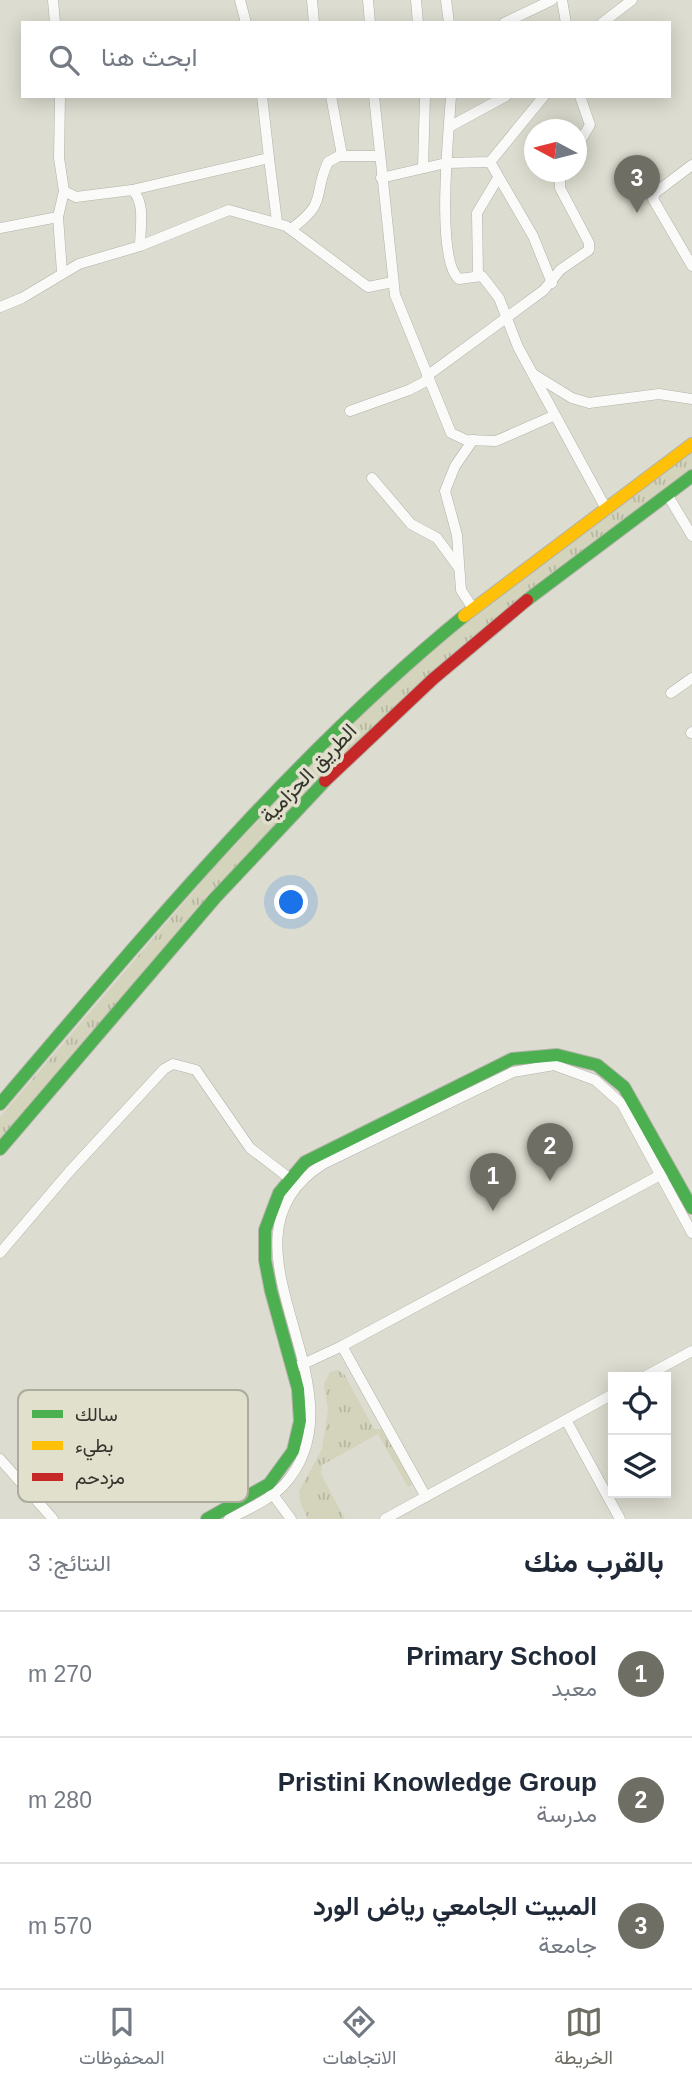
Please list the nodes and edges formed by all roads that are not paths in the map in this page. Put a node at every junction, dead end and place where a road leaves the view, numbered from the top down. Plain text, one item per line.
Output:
1 (53, 0) edge
2 (240, 0) edge
3 (312, 0) edge
4 (368, 0) edge
5 (416, 0) edge
6 (446, 0) edge
7 (552, 0) edge
8 (562, 0) edge
9 (632, 0) edge
10 (523, 18) edge
11 (55, 21) edge
12 (245, 21) edge
13 (314, 21) edge
14 (370, 21) edge
15 (418, 21) edge
16 (449, 21) edge
17 (566, 21) edge
18 (605, 21) edge
19 (60, 98) edge
20 (262, 98) edge
21 (331, 98) edge
22 (374, 98) edge
23 (425, 98) edge
24 (451, 98) edge
25 (502, 98) edge
26 (542, 98) edge
27 (581, 98) edge
28 (449, 127) junction
29 (587, 130) edge
30 (342, 155) junction
31 (379, 156) junction
32 (269, 158) junction
33 (490, 162) junction
34 (446, 163) junction
35 (692, 165) edge
36 (423, 168) junction
37 (381, 178) junction
38 (498, 178) junction
39 (560, 182) edge
40 (132, 190) junction
41 (64, 191) junction
42 (58, 217) junction
43 (276, 222) junction
44 (0, 228) edge
45 (291, 229) junction
46 (140, 246) junction
47 (692, 266) edge
48 (62, 272) junction
49 (478, 275) junction
50 (393, 282) junction
51 (552, 282) junction
52 (0, 307) edge
53 (507, 317) junction
54 (530, 372) junction
55 (428, 378) junction
56 (692, 399) edge
57 (350, 411) dead end
58 (553, 416) junction
59 (472, 440) junction
60 (692, 444) edge
61 (692, 477) edge
62 (372, 478) dead end
63 (667, 494) junction
64 (604, 505) junction
65 (692, 536) edge
66 (460, 568) junction
67 (472, 607) junction
68 (692, 678) edge
69 (671, 693) dead end
70 (0, 1104) edge
71 (0, 1149) edge
72 (666, 1172) junction
73 (293, 1181) junction
74 (692, 1208) edge
75 (692, 1233) edge
76 (0, 1253) edge
77 (342, 1346) junction
78 (692, 1351) edge
79 (297, 1367) junction
80 (653, 1372) edge
81 (608, 1397) edge
82 (566, 1420) junction
83 (0, 1459) edge
84 (18, 1479) edge
85 (270, 1491) junction
86 (426, 1497) junction
87 (248, 1501) edge
88 (38, 1502) edge
89 (245, 1502) edge
90 (53, 1519) edge
91 (207, 1519) edge
92 (229, 1519) edge
93 (291, 1519) edge
94 (385, 1519) edge
95 (620, 1519) edge

1 - 11 street
2 - 12 street
3 - 13 street
4 - 14 street
5 - 15 street
6 - 16 street
7 - 10 street
8 - 17 street
9 - 18 street
19 - 41 street
20 - 32 street
21 - 30 street
22 - 31 street
23 - 36 street
24 - 28 street
25 - 28 street
26 - 33 street
27 - 29 street
28 - 34 street
30 - 31 street
30 - 45 street
31 - 37 street
32 - 40 street
32 - 43 street
33 - 34 street
33 - 38 street
34 - 36 street
34 - 49 street
35 - 47 street
36 - 37 street
37 - 50 street
38 - 49 street
38 - 51 street
39 - 51 street
40 - 41 street
40 - 46 street
41 - 42 street
42 - 44 street
42 - 48 street
43 - 45 street
43 - 46 street
45 - 50 street
46 - 48 street
48 - 52 street
49 - 53 street
50 - 55 street
51 - 53 street
53 - 54 street
53 - 55 street
54 - 56 street
54 - 58 street
55 - 57 street
55 - 59 street
58 - 59 street
58 - 64 street
59 - 66 street
60 - 64 main road, الطريق الحزامية
61 - 63 main road, الطريق الحزامية
62 - 66 street
63 - 65 street
63 - 71 main road, الطريق الحزامية
64 - 67 main road, الطريق الحزامية
66 - 67 street
67 - 70 main road, الطريق الحزامية
68 - 69 street
72 - 73 main road
72 - 74 main road
72 - 75 street
72 - 77 street
73 - 76 street
73 - 79 main road
77 - 79 street
77 - 86 street
78 - 80 street
79 - 85 main road
81 - 82 street
82 - 86 street
82 - 95 street
83 - 84 street
85 - 87 main road
85 - 92 street
85 - 93 street
86 - 94 street
88 - 90 street
89 - 91 main road

